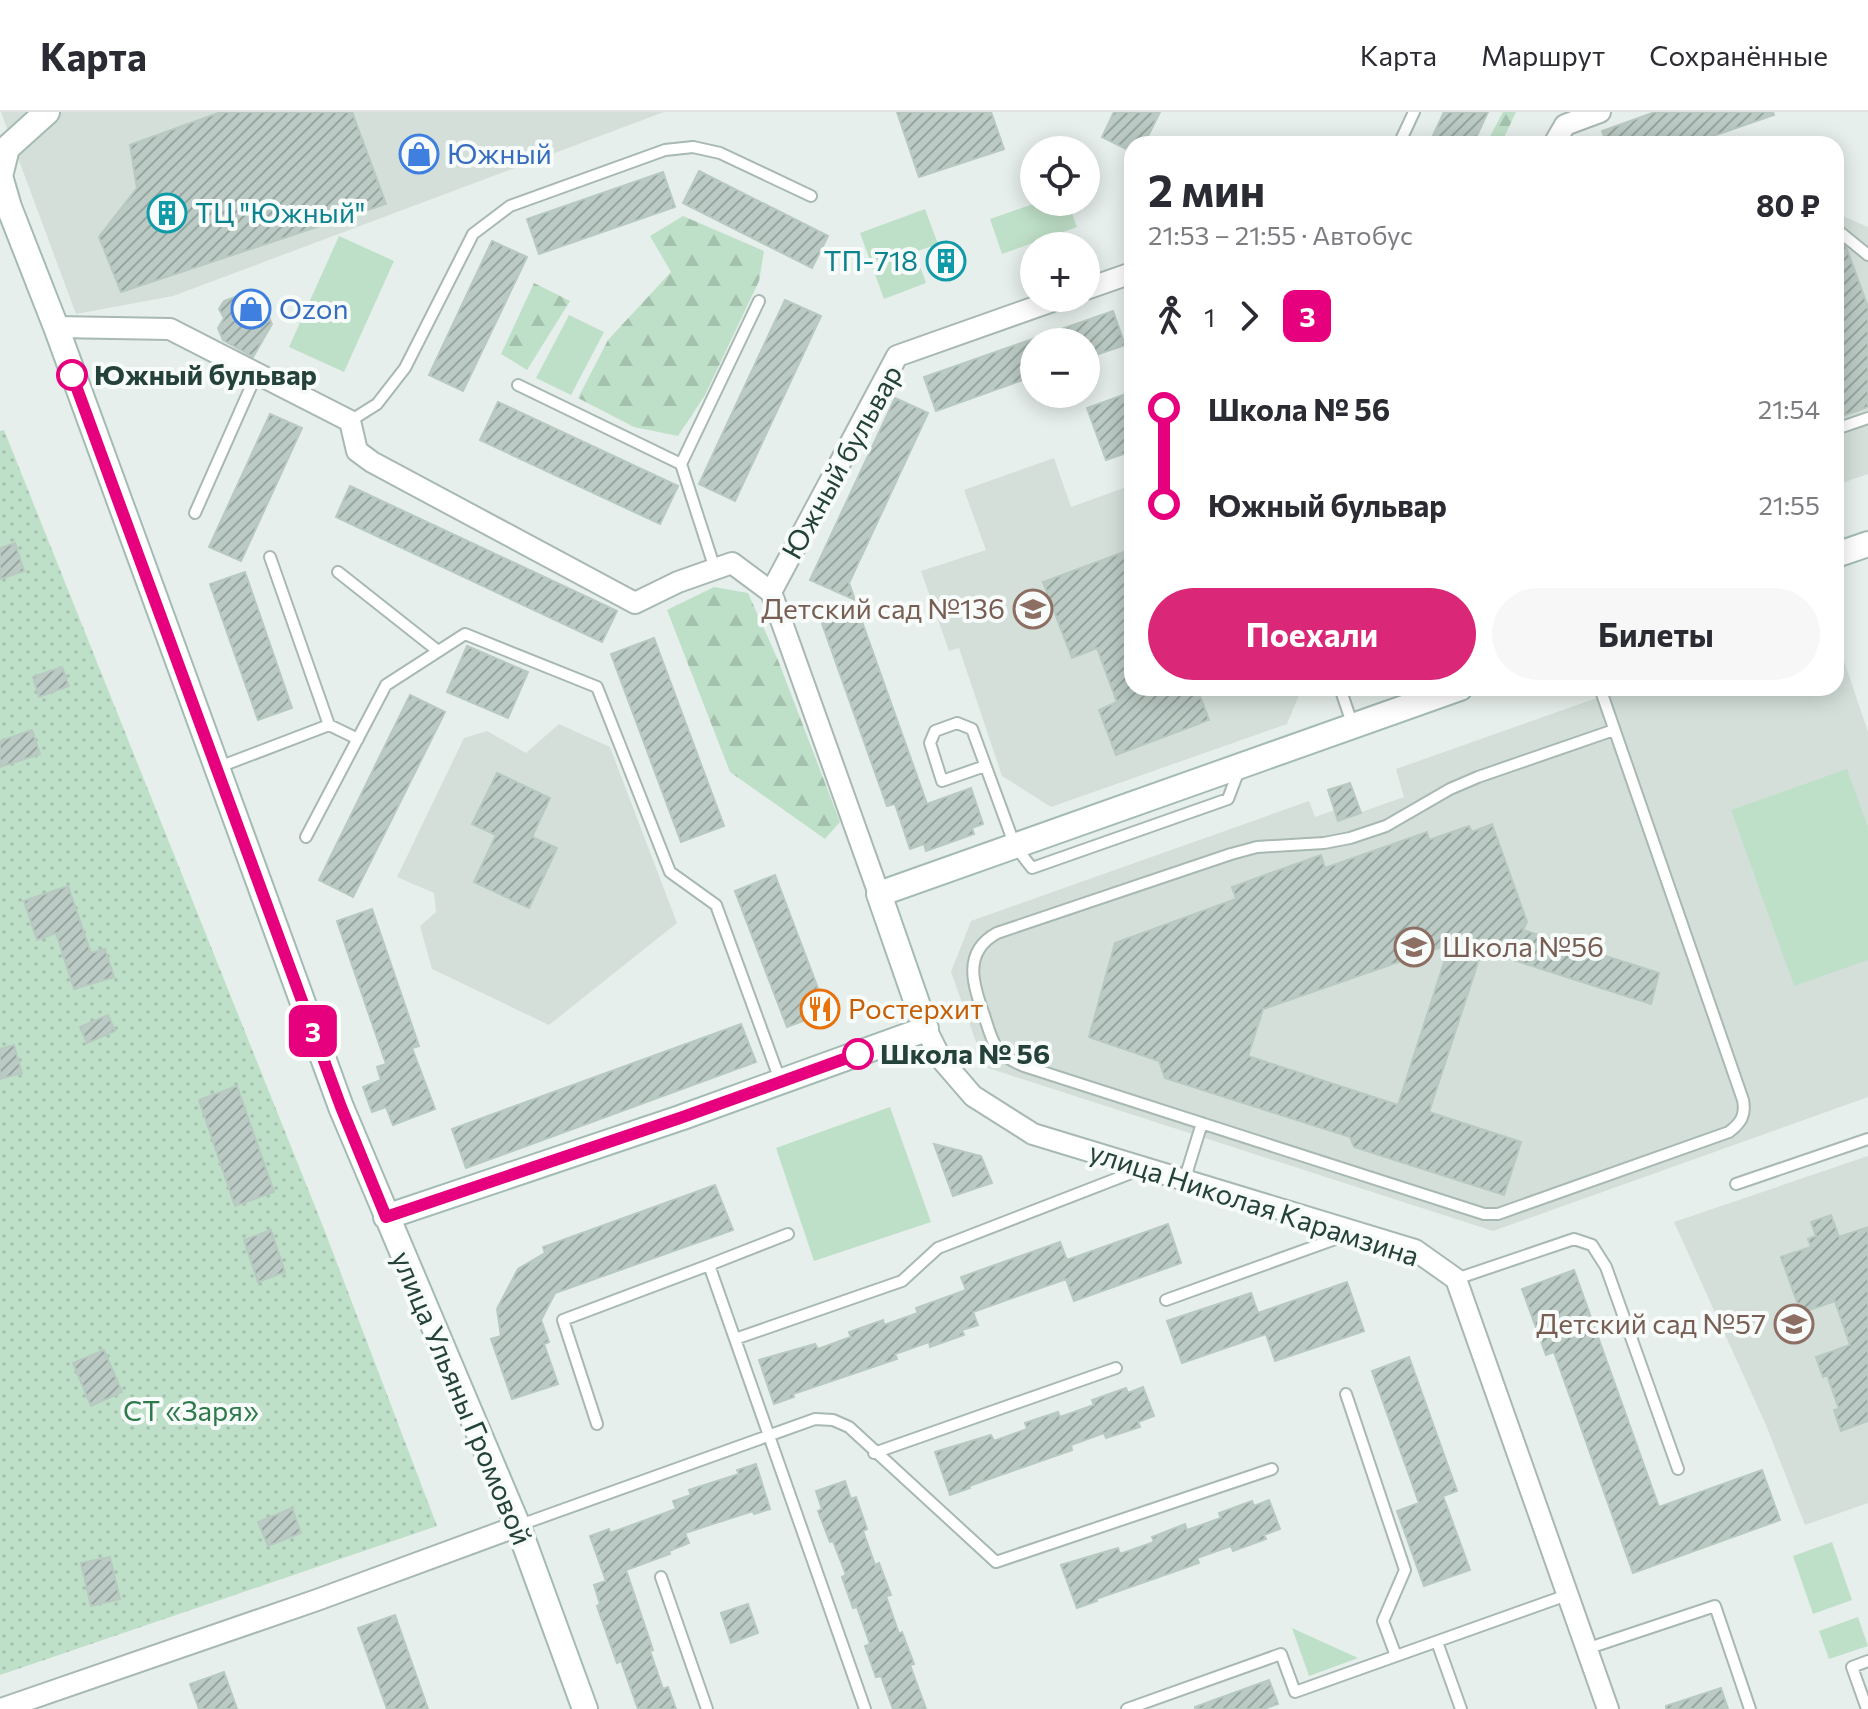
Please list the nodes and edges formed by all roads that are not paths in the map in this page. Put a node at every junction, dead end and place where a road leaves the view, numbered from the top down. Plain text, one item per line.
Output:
1 (47, 112) edge
2 (1414, 112) edge
3 (1600, 112) edge
4 (1403, 136) edge
5 (1559, 136) edge
6 (811, 196) dead end
7 (1844, 236) edge
8 (1868, 255) edge
9 (1124, 276) edge
10 (1100, 284) edge
11 (759, 301) dead end
12 (1021, 312) edge
13 (56, 327) junction
14 (257, 373) junction
15 (518, 385) dead end
16 (1868, 418) edge
17 (350, 421) junction
18 (1844, 426) edge
19 (681, 464) junction
20 (195, 513) dead end
21 (1868, 544) edge
22 (1844, 552) edge
23 (270, 557) dead end
24 (715, 569) junction
25 (338, 572) dead end
26 (771, 592) junction
27 (438, 651) junction
28 (1343, 696) edge
29 (1437, 696) edge
30 (1603, 696) edge
31 (329, 725) junction
32 (1353, 726) junction
33 (1614, 730) junction
34 (358, 739) junction
35 (985, 766) junction
36 (217, 768) junction
37 (306, 837) dead end
38 (1015, 846) junction
39 (879, 894) junction
40 (926, 1029) junction
41 (781, 1082) junction
42 (1202, 1123) junction
43 (1868, 1139) edge
44 (1145, 1168) junction
45 (1185, 1178) junction
46 (1736, 1184) dead end
47 (386, 1217) junction
48 (1358, 1231) junction
49 (788, 1234) dead end
50 (709, 1265) junction
51 (1456, 1279) junction
52 (1166, 1300) dead end
53 (735, 1339) junction
54 (1116, 1368) dead end
55 (1346, 1394) dead end
56 (597, 1424) dead end
57 (769, 1435) junction
58 (874, 1453) junction
59 (1272, 1469) dead end
60 (1678, 1469) dead end
61 (518, 1526) junction
62 (661, 1577) dead end
63 (1567, 1595) junction
64 (1437, 1642) junction
65 (1586, 1649) junction
66 (1396, 1656) junction
67 (1868, 1661) edge
68 (1, 1709) edge
69 (585, 1709) edge
70 (707, 1709) edge
71 (865, 1709) edge
72 (1127, 1709) edge
73 (1461, 1709) edge
74 (1608, 1709) edge
75 (1750, 1709) edge
76 (1867, 1709) edge

1 - 13 main road, улица Ульяны Громовой
2 - 4 lane
3 - 5 street
6 - 17 lane
7 - 8 lane
9 - 10 street
11 - 19 lane
12 - 26 street, Южный бульвар
13 - 14 street
13 - 36 main road, улица Ульяны Громовой
14 - 17 street
14 - 20 lane
15 - 19 lane
16 - 18 lane
17 - 24 street
19 - 24 lane
21 - 22 main road
23 - 31 lane
24 - 26 street, Южный бульвар
25 - 27 lane
26 - 39 street, Южный бульвар
27 - 34 lane
27 - 41 lane
28 - 32 lane
29 - 32 main road
30 - 33 lane
31 - 34 lane
31 - 36 lane
32 - 38 main road
33 - 42 lane
33 - 42 lane
34 - 37 lane
35 - 35 lane
35 - 38 lane
36 - 47 main road, улица Ульяны Громовой
38 - 39 main road
39 - 40 main road, улица Николая Карамзина
40 - 41 main road
40 - 44 street, улица Николая Карамзина
41 - 47 main road
42 - 45 lane
43 - 46 lane
44 - 45 street, улица Николая Карамзина
44 - 53 lane
45 - 48 street, улица Николая Карамзина
47 - 61 main road, улица Ульяны Громовой
48 - 51 street, улица Николая Карамзина
48 - 52 lane
49 - 50 lane
50 - 53 lane
50 - 56 lane
51 - 60 lane
51 - 63 street
53 - 57 lane
54 - 58 lane
55 - 66 lane
57 - 58 lane
57 - 61 lane
57 - 71 lane
58 - 59 lane
61 - 68 street
61 - 69 main road, улица Ульяны Громовой
62 - 70 lane
63 - 64 lane
63 - 65 street
64 - 66 lane
64 - 73 lane
65 - 74 street
65 - 75 lane
66 - 72 lane
67 - 76 lane

